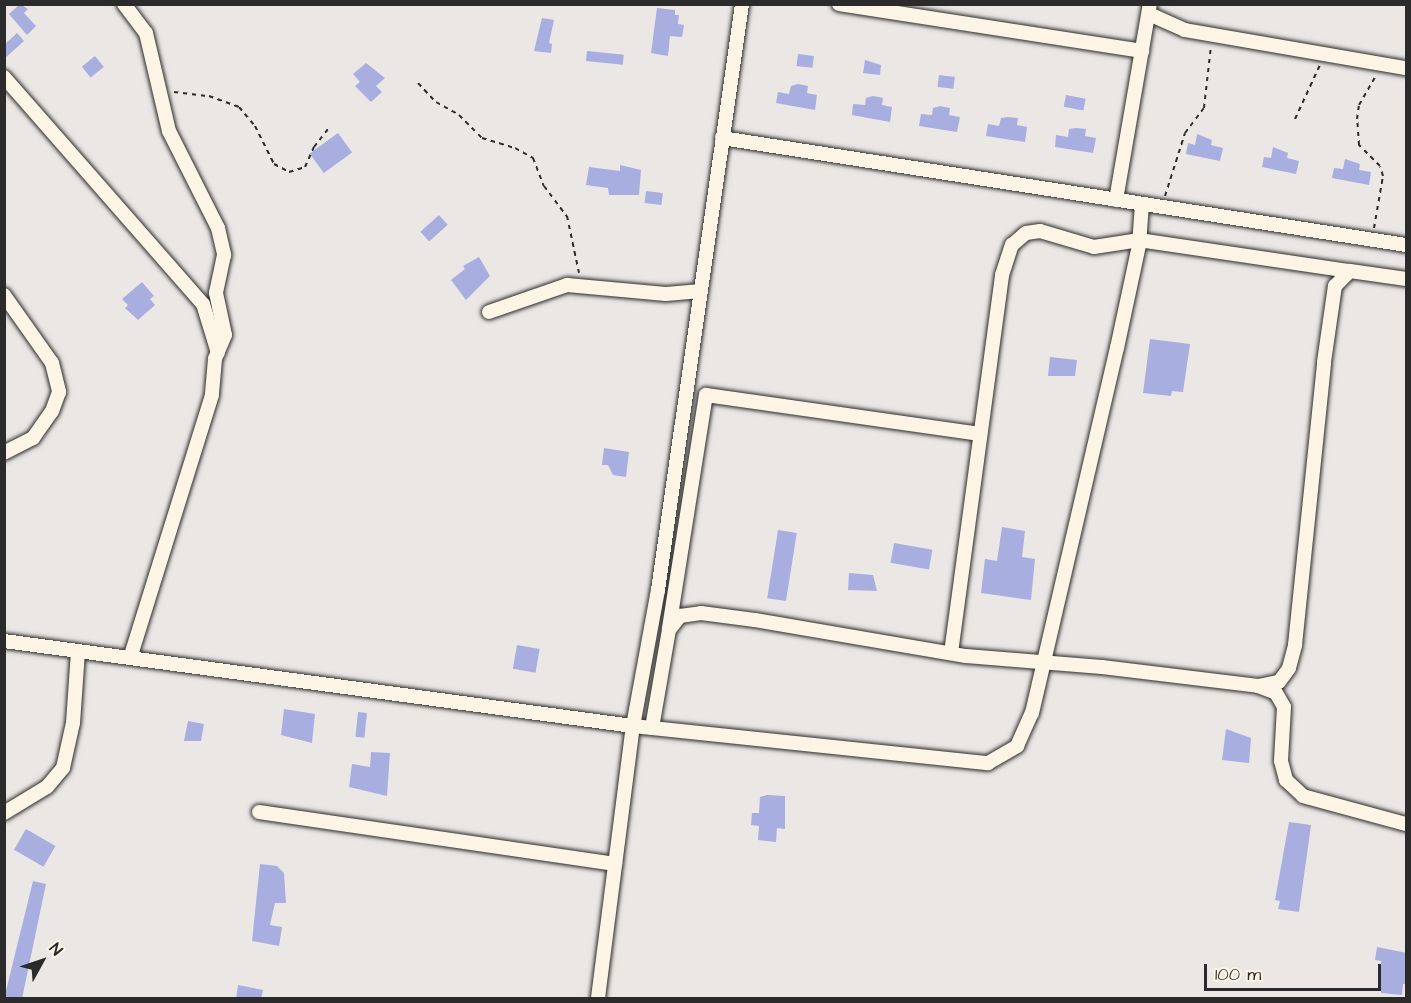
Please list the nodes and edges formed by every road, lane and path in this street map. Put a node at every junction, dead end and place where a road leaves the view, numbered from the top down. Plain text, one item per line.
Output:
1 (124, 4) edge
2 (742, 4) edge
3 (839, 4) edge
4 (1149, 9) edge
5 (1212, 35) junction
6 (1142, 51) junction
7 (1324, 54) junction
8 (1380, 64) junction
9 (1407, 68) edge
10 (4, 77) edge
11 (158, 83) junction
12 (418, 83) dead end
13 (1295, 119) dead end
14 (328, 129) dead end
15 (722, 138) junction
16 (1116, 200) junction
17 (1142, 204) junction
18 (1161, 207) junction
19 (1139, 240) junction
20 (1373, 240) junction
21 (1407, 245) edge
22 (1325, 267) junction
23 (1350, 271) junction
24 (1407, 279) edge
25 (583, 285) junction
26 (1335, 286) junction
27 (698, 291) junction
28 (4, 295) edge
29 (489, 312) dead end
30 (218, 353) junction
31 (980, 434) junction
32 (4, 453) edge
33 (669, 630) junction
34 (4, 641) edge
35 (78, 651) junction
36 (951, 653) junction
37 (130, 658) junction
38 (1045, 661) junction
39 (1289, 668) junction
40 (1258, 686) junction
41 (1284, 707) junction
42 (633, 726) junction
43 (652, 728) junction
44 (259, 812) dead end
45 (4, 813) edge
46 (1407, 824) edge
47 (615, 864) junction
48 (598, 999) edge

1 - 11 street
2 - 15 street
3 - 6 street
4 - 5 street
4 - 6 street
5 - 7 street
5 - 18 path
6 - 16 street
7 - 8 street
7 - 13 path
8 - 9 street
8 - 20 path
10 - 30 street
11 - 14 path
11 - 30 street
12 - 25 path
15 - 16 street
15 - 27 street
16 - 17 street
17 - 18 street
17 - 19 street
18 - 20 street
19 - 22 street
19 - 31 street
19 - 38 street
20 - 21 street
22 - 23 street
22 - 26 street
23 - 24 street
23 - 26 street
25 - 27 street
25 - 29 street
26 - 39 street
27 - 42 street
28 - 32 street
30 - 37 street
31 - 33 street
31 - 36 street
33 - 36 street
33 - 43 street
34 - 35 street
35 - 37 street
35 - 45 street
36 - 38 street
37 - 42 street
38 - 40 street
38 - 43 street
39 - 40 street
39 - 41 street
40 - 41 street
41 - 46 street
42 - 43 street
42 - 47 street
44 - 47 street
47 - 48 street

